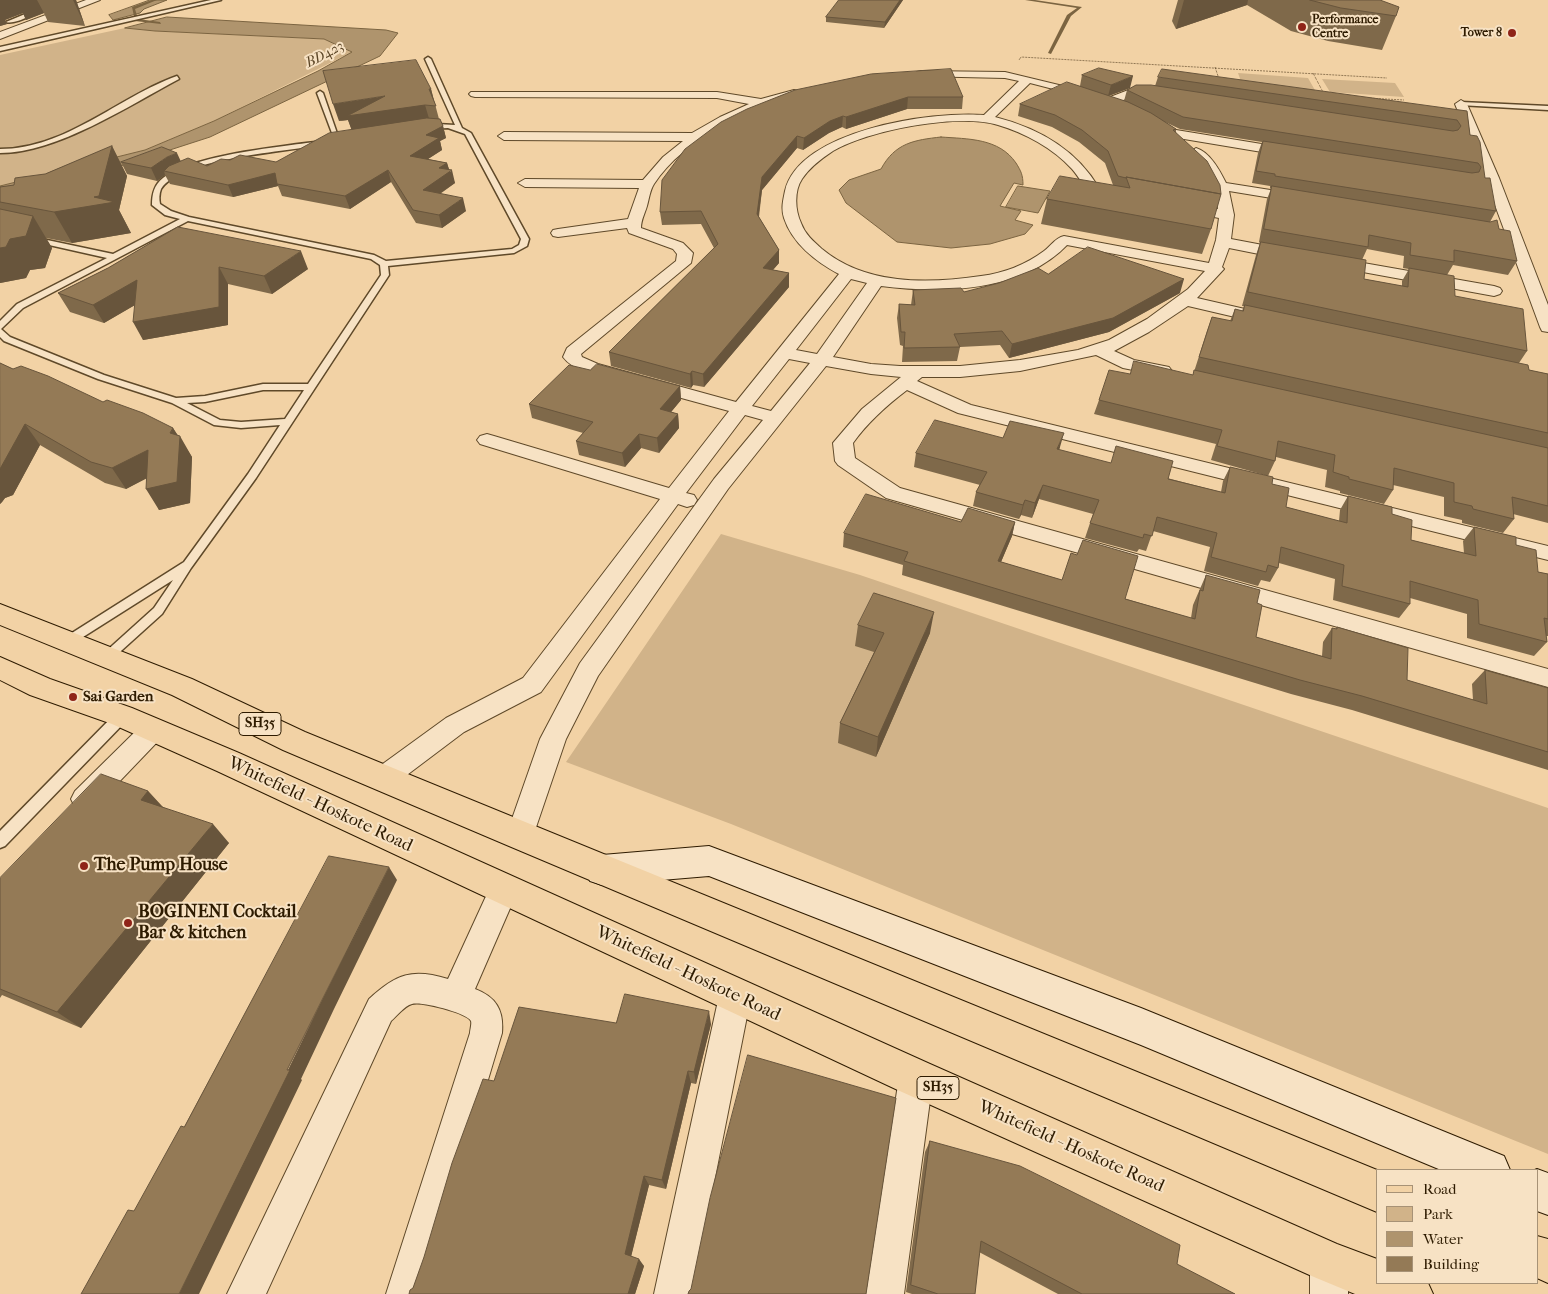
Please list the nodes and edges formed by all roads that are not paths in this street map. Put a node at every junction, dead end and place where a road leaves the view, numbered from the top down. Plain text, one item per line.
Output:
1 (54, 0) edge
2 (95, 0) edge
3 (218, 0) edge
4 (0, 22) edge
5 (9, 22) junction
6 (29, 24) junction
7 (0, 36) edge
8 (3, 48) edge
9 (428, 59) dead end
10 (907, 75) edge
11 (177, 78) dead end
12 (1028, 79) junction
13 (812, 89) edge
14 (320, 93) dead end
15 (474, 94) dead end
16 (1167, 95) edge
17 (1109, 102) junction
18 (762, 103) junction
19 (1461, 104) joint
20 (1124, 107) edge
21 (1548, 108) edge
22 (987, 118) junction
23 (421, 128) edge
24 (459, 128) junction
25 (504, 136) dead end
26 (695, 137) junction
27 (346, 139) edge
28 (338, 140) junction
29 (0, 151) edge
30 (1304, 155) edge
31 (525, 183) dead end
32 (647, 184) junction
33 (1222, 186) junction
34 (1132, 198) edge
35 (1318, 202) edge
36 (1170, 205) edge
37 (1227, 215) junction
38 (187, 219) junction
39 (634, 222) junction
40 (0, 232) edge
41 (558, 233) dead end
42 (1222, 242) junction
43 (114, 257) junction
44 (384, 264) junction
45 (1216, 269) junction
46 (847, 274) junction
47 (877, 280) junction
48 (1494, 291) dead end
49 (1184, 300) junction
50 (1282, 322) edge
51 (0, 327) edge
52 (1548, 327) edge
53 (0, 332) edge
54 (1096, 349) junction
55 (785, 353) junction
56 (822, 360) junction
57 (1178, 375) edge
58 (911, 377) junction
59 (311, 387) junction
60 (175, 401) junction
61 (740, 409) junction
62 (775, 418) junction
63 (288, 422) junction
64 (487, 440) dead end
65 (673, 496) junction
66 (706, 506) junction
67 (1548, 553) edge
68 (188, 565) junction
69 (0, 614) edge
70 (68, 641) junction
71 (107, 657) junction
72 (0, 668) edge
73 (1548, 678) edge
74 (122, 716) junction
75 (154, 729) junction
76 (382, 779) junction
77 (70, 815) edge
78 (520, 836) junction
79 (0, 841) edge
80 (602, 870) junction
81 (502, 890) junction
82 (456, 996) junction
83 (735, 996) junction
84 (916, 1078) junction
85 (1488, 1169) edge
86 (1376, 1191) edge
87 (1329, 1278) edge
88 (1376, 1281) edge
89 (1385, 1284) edge
90 (246, 1294) edge
91 (405, 1294) edge
92 (673, 1294) edge
93 (885, 1294) edge
94 (1411, 1294) edge

1 - 5 lane
2 - 6 street
3 - 8 lane
4 - 5 lane
5 - 6 lane
6 - 7 street
9 - 24 lane
10 - 12 street
11 - 29 lane
12 - 17 street
12 - 22 street
13 - 18 street
14 - 28 lane
15 - 18 street
16 - 17 street
17 - 20 street
18 - 26 street
19 - 21 lane
19 - 52 street
22 - 34 street
22 - 46 street
23 - 24 lane
24 - 44 lane
25 - 26 street
26 - 32 street
27 - 28 lane
28 - 38 lane
30 - 33 street
31 - 32 street
32 - 39 street
33 - 35 street
33 - 37 street
36 - 37 street
37 - 42 street
38 - 43 lane
38 - 44 lane
39 - 41 street
39 - 61 street
40 - 43 lane
42 - 45 street
42 - 48 street
43 - 51 lane
44 - 59 lane
45 - 47 street
45 - 49 street
46 - 47 street
46 - 55 street
47 - 56 street
49 - 50 street
49 - 54 street
53 - 60 lane
54 - 57 street
54 - 58 street
55 - 56 street
55 - 61 street
56 - 58 street
56 - 62 street
58 - 67 street
58 - 73 street
59 - 60 lane
59 - 63 lane
60 - 63 lane
61 - 62 street
61 - 65 street
62 - 66 street
63 - 68 lane
64 - 65 street
65 - 66 street
65 - 76 street
66 - 78 street
68 - 70 lane
68 - 71 lane
69 - 70 main road, SH35
70 - 71 main road, SH35
71 - 76 main road, SH35
72 - 74 main road, Whitefield - Hoskote Road / SH35
74 - 75 main road, Whitefield - Hoskote Road / SH35
74 - 79 lane
75 - 77 street
75 - 81 main road, Whitefield - Hoskote Road / SH35
76 - 78 main road, SH35
78 - 80 main road, SH35
80 - 85 street
80 - 86 main road, SH35
81 - 82 street
81 - 83 main road, Whitefield - Hoskote Road / SH35
82 - 90 street
82 - 91 street
83 - 84 main road, Whitefield - Hoskote Road / SH35
83 - 92 street
84 - 87 main road, Whitefield - Hoskote Road / SH35
84 - 93 street
87 - 88 main road, Whitefield - Hoskote Road / SH35
89 - 94 main road

